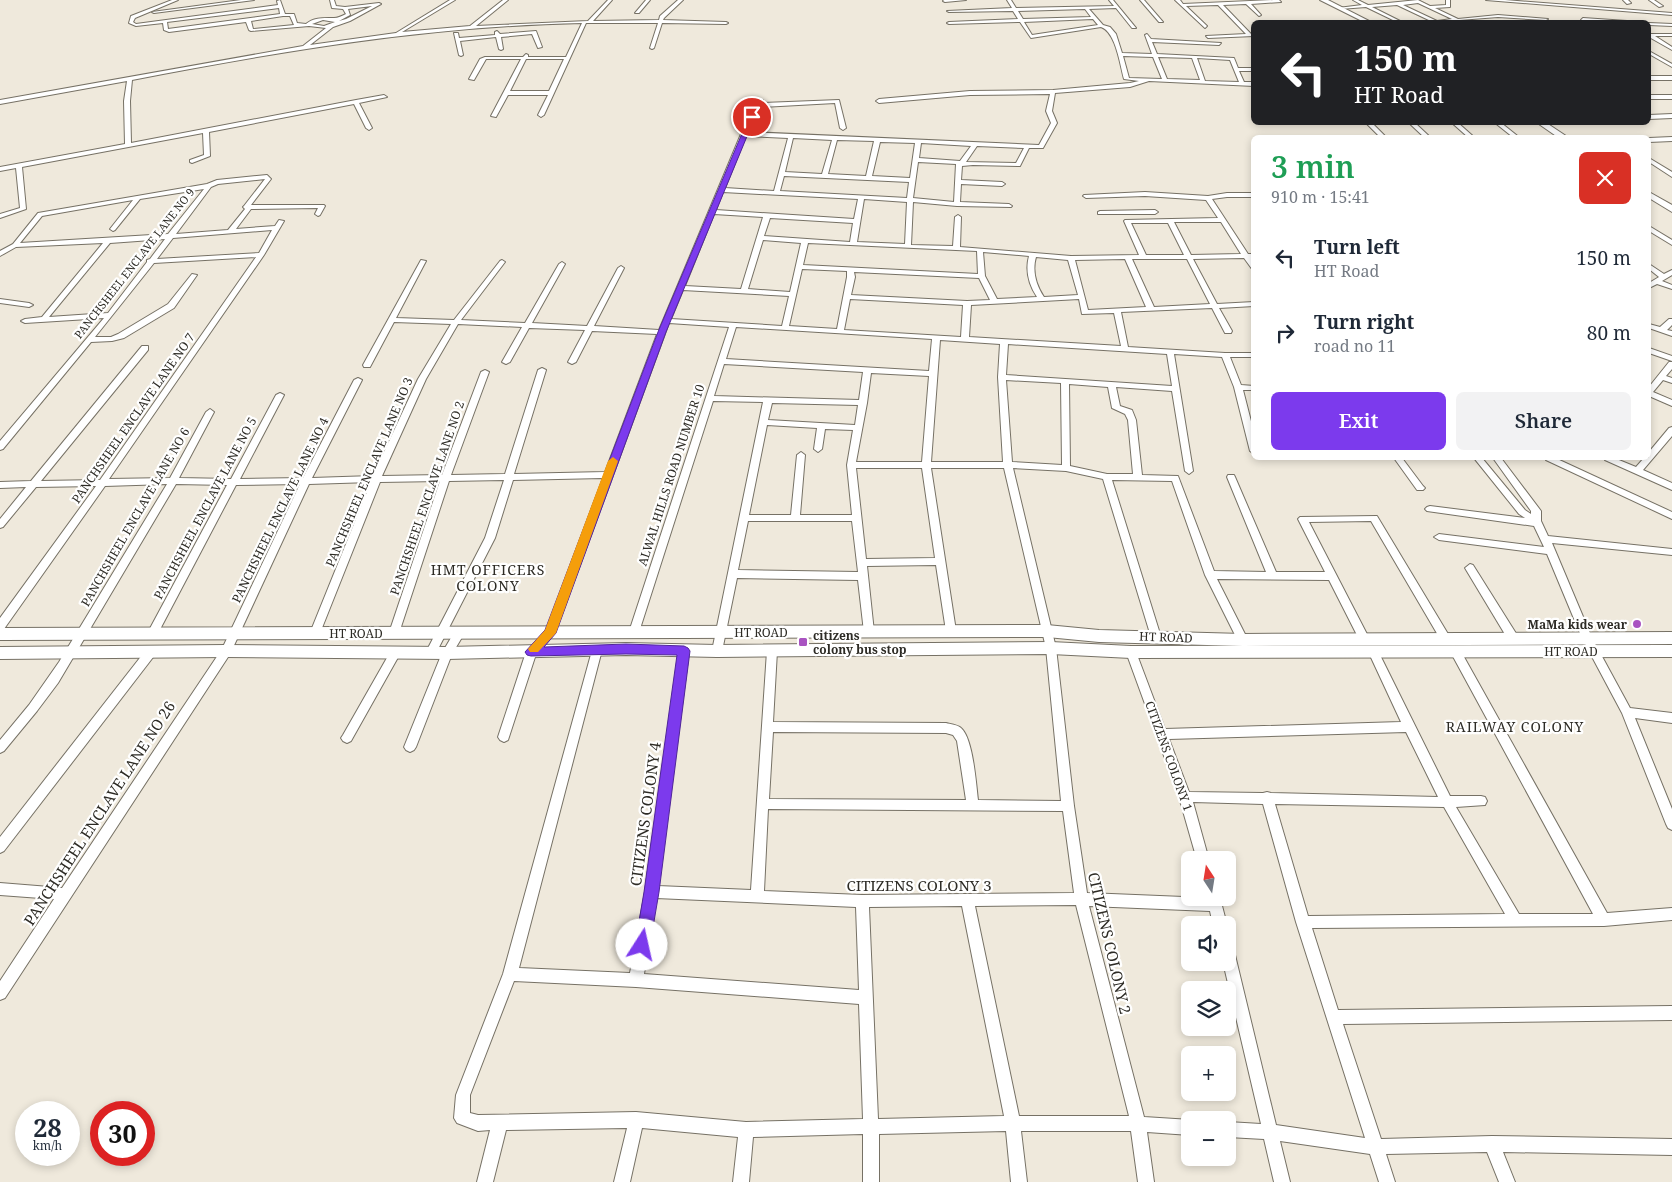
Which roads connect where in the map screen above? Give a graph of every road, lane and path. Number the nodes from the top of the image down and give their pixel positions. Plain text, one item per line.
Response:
1 (176, 0) edge
2 (252, 0) edge
3 (279, 0) edge
4 (332, 0) edge
5 (386, 0) edge
6 (453, 0) edge
7 (506, 0) edge
8 (610, 0) edge
9 (648, 0) edge
10 (681, 0) edge
11 (964, 0) edge
12 (1008, 0) edge
13 (1111, 0) edge
14 (1142, 0) edge
15 (1177, 0) edge
16 (1276, 0) edge
17 (1323, 0) edge
18 (1355, 0) edge
19 (1390, 0) edge
20 (1448, 0) edge
21 (1482, 0) edge
22 (1530, 0) edge
23 (1568, 0) edge
24 (1603, 0) edge
25 (1651, 0) edge
26 (945, 1) edge
27 (1417, 1) edge
28 (1512, 2) junction
29 (1247, 3) junction
30 (1488, 3) edge
31 (379, 4) junction
32 (1219, 4) junction
33 (1398, 4) junction
34 (1536, 4) junction
35 (1182, 5) junction
36 (280, 6) junction
37 (1367, 6) junction
38 (1661, 6) dead end
39 (1116, 7) junction
40 (1429, 7) junction
41 (190, 8) junction
42 (345, 8) junction
43 (1086, 8) junction
44 (1340, 8) junction
45 (1576, 8) junction
46 (1015, 10) junction
47 (1493, 10) dead end
48 (948, 11) dead end
49 (1612, 11) junction
50 (637, 12) dead end
51 (140, 14) junction
52 (1664, 14) junction
53 (1672, 14) edge
54 (1259, 15) dead end
55 (283, 16) junction
56 (1498, 16) junction
57 (1523, 17) junction
58 (192, 18) junction
59 (1095, 18) junction
60 (248, 20) junction
61 (1364, 20) edge
62 (1396, 20) edge
63 (1432, 20) edge
64 (1457, 20) joint
65 (1542, 20) edge
66 (1547, 20) edge
67 (1584, 20) edge
68 (165, 21) junction
69 (1021, 21) junction
70 (1161, 21) dead end
71 (660, 22) junction
72 (334, 23) junction
73 (586, 23) junction
74 (726, 23) dead end
75 (950, 23) dead end
76 (1651, 24) edge
77 (1672, 24) edge
78 (310, 25) junction
79 (503, 26) junction
80 (1101, 26) junction
81 (493, 27) junction
82 (1134, 27) dead end
83 (1205, 27) dead end
84 (470, 28) junction
85 (456, 33) dead end
86 (398, 34) junction
87 (498, 34) junction
88 (1146, 34) dead end
89 (1251, 34) edge
90 (1251, 35) edge
91 (1651, 35) edge
92 (1672, 35) edge
93 (1208, 36) dead end
94 (1651, 36) edge
95 (316, 37) junction
96 (457, 40) junction
97 (1149, 40) junction
98 (1219, 44) dead end
99 (304, 47) junction
100 (540, 47) dead end
101 (652, 48) dead end
102 (1660, 48) dead end
103 (1670, 48) edge
104 (501, 49) dead end
105 (1651, 50) edge
106 (526, 51) dead end
107 (461, 54) dead end
108 (1121, 54) junction
109 (1156, 55) junction
110 (1194, 56) junction
111 (525, 58) junction
112 (568, 58) junction
113 (1672, 66) edge
114 (1236, 69) junction
115 (1251, 70) edge
116 (1651, 78) edge
117 (1672, 78) edge
118 (130, 79) junction
119 (472, 79) dead end
120 (1148, 80) junction
121 (1165, 80) junction
122 (1203, 82) junction
123 (1242, 83) junction
124 (1251, 84) edge
125 (1053, 92) junction
126 (507, 93) junction
127 (552, 93) junction
128 (384, 96) dead end
129 (1651, 97) edge
130 (1669, 97) edge
131 (879, 101) dead end
132 (0, 102) edge
133 (356, 102) junction
134 (1672, 105) edge
135 (542, 115) dead end
136 (494, 116) dead end
137 (1672, 116) edge
138 (1651, 117) edge
139 (1370, 125) edge
140 (1414, 125) edge
141 (1456, 125) edge
142 (1500, 125) edge
143 (1544, 125) edge
144 (369, 128) dead end
145 (843, 128) dead end
146 (206, 130) junction
147 (744, 134) junction
148 (1382, 135) edge
149 (1425, 135) edge
150 (1469, 135) edge
151 (1514, 135) edge
152 (1560, 135) edge
153 (791, 136) junction
154 (835, 138) junction
155 (1672, 139) edge
156 (877, 140) junction
157 (1651, 140) edge
158 (918, 142) junction
159 (128, 144) junction
160 (976, 144) junction
161 (1027, 147) junction
162 (206, 158) junction
163 (213, 159) dead end
164 (192, 160) dead end
165 (915, 160) junction
166 (1651, 161) edge
167 (962, 163) junction
168 (1672, 166) edge
169 (19, 167) junction
170 (1659, 167) junction
171 (1651, 168) edge
172 (0, 171) edge
173 (781, 174) junction
174 (1672, 175) edge
175 (825, 176) junction
176 (869, 178) junction
177 (911, 180) junction
178 (958, 182) junction
179 (1002, 184) dead end
180 (209, 186) junction
181 (721, 190) junction
182 (776, 194) junction
183 (1251, 195) edge
184 (1651, 195) edge
185 (1086, 196) dead end
186 (138, 197) junction
187 (861, 198) junction
188 (1208, 198) junction
189 (910, 200) junction
190 (957, 204) junction
191 (1009, 206) dead end
192 (248, 208) junction
193 (1672, 209) edge
194 (712, 212) junction
195 (1155, 212) dead end
196 (1100, 213) dead end
197 (1123, 213) junction
198 (318, 214) dead end
199 (0, 216) edge
200 (767, 216) junction
201 (958, 217) dead end
202 (1127, 220) junction
203 (1222, 220) junction
204 (857, 221) junction
205 (1170, 221) junction
206 (113, 229) dead end
207 (1651, 229) edge
208 (230, 232) junction
209 (170, 236) junction
210 (1672, 237) edge
211 (760, 238) junction
212 (1663, 238) junction
213 (1651, 239) edge
214 (108, 241) junction
215 (805, 241) junction
216 (1672, 243) edge
217 (853, 244) junction
218 (15, 245) junction
219 (908, 247) junction
220 (956, 249) junction
221 (980, 251) junction
222 (0, 254) edge
223 (1033, 254) junction
224 (261, 255) junction
225 (1246, 256) junction
226 (1251, 256) edge
227 (1189, 257) junction
228 (1071, 258) junction
229 (1128, 258) junction
230 (1144, 258) junction
231 (150, 261) junction
232 (423, 261) dead end
233 (502, 262) dead end
234 (562, 264) dead end
235 (1251, 264) edge
236 (621, 268) dead end
237 (799, 268) junction
238 (1651, 268) edge
239 (850, 270) junction
240 (1672, 272) edge
241 (194, 275) dead end
242 (982, 276) junction
243 (1663, 277) junction
244 (1655, 281) junction
245 (1651, 284) edge
246 (1672, 287) edge
247 (682, 288) junction
248 (744, 292) junction
249 (793, 294) junction
250 (847, 297) junction
251 (1082, 297) junction
252 (1042, 299) junction
253 (0, 301) edge
254 (994, 301) junction
255 (967, 303) junction
256 (1251, 304) edge
257 (29, 305) dead end
258 (1215, 306) junction
259 (1151, 309) junction
260 (1117, 310) junction
261 (110, 315) junction
262 (44, 319) junction
263 (25, 320) dead end
264 (392, 320) junction
265 (456, 322) junction
266 (667, 322) junction
267 (1672, 322) edge
268 (526, 325) junction
269 (733, 325) junction
270 (1651, 327) edge
271 (785, 328) junction
272 (589, 329) junction
273 (1662, 330) junction
274 (1228, 331) dead end
275 (662, 332) junction
276 (840, 332) junction
277 (1672, 334) edge
278 (936, 338) junction
279 (965, 339) junction
280 (88, 340) junction
281 (1004, 342) junction
282 (145, 348) dead end
283 (1125, 349) junction
284 (1170, 351) junction
285 (1651, 351) edge
286 (1251, 354) edge
287 (1225, 355) junction
288 (1672, 359) edge
289 (721, 361) junction
290 (506, 362) dead end
291 (572, 362) dead end
292 (1672, 364) edge
293 (367, 365) dead end
294 (867, 369) junction
295 (542, 370) dead end
296 (485, 372) dead end
297 (933, 374) junction
298 (1002, 377) junction
299 (1662, 377) junction
300 (358, 380) dead end
301 (1065, 381) junction
302 (1672, 381) edge
303 (1111, 384) junction
304 (1238, 387) junction
305 (1251, 388) edge
306 (1176, 389) junction
307 (1651, 391) edge
308 (1651, 394) edge
309 (280, 395) dead end
310 (709, 398) junction
311 (768, 400) junction
312 (1672, 403) edge
313 (863, 404) junction
314 (210, 412) dead end
315 (763, 422) junction
316 (1251, 425) edge
317 (821, 426) junction
318 (858, 428) junction
319 (1670, 436) edge
320 (0, 447) edge
321 (818, 450) dead end
322 (1652, 451) edge
323 (801, 455) dead end
324 (1399, 460) edge
325 (1480, 460) edge
326 (1498, 460) edge
327 (1553, 460) edge
328 (1612, 460) edge
329 (1646, 460) edge
330 (851, 465) junction
331 (1008, 465) junction
332 (926, 466) junction
333 (1066, 468) junction
334 (1188, 471) dead end
335 (1638, 472) junction
336 (608, 475) junction
337 (509, 476) junction
338 (1138, 476) junction
339 (446, 477) junction
340 (1107, 477) junction
341 (1230, 477) dead end
342 (377, 478) junction
343 (306, 480) junction
344 (172, 481) junction
345 (103, 482) junction
346 (232, 482) junction
347 (0, 485) edge
348 (32, 485) junction
349 (1672, 487) edge
350 (1420, 488) dead end
351 (1430, 509) dead end
352 (1672, 516) edge
353 (744, 518) junction
354 (796, 518) junction
355 (857, 518) junction
356 (1536, 522) junction
357 (0, 525) edge
358 (1439, 537) dead end
359 (1545, 539) junction
360 (1550, 551) junction
361 (1672, 552) edge
362 (941, 561) junction
363 (862, 563) junction
364 (1470, 568) dead end
365 (732, 574) junction
366 (1210, 575) junction
367 (863, 576) junction
368 (1273, 576) junction
369 (1331, 576) junction
370 (0, 626) edge
371 (951, 631) junction
372 (634, 632) junction
373 (720, 632) junction
374 (869, 632) junction
375 (1047, 632) junction
376 (236, 633) junction
377 (315, 633) junction
378 (394, 633) junction
379 (439, 633) junction
380 (550, 633) junction
381 (0, 634) edge
382 (152, 634) junction
383 (459, 634) junction
384 (80, 635) junction
385 (1156, 637) junction
386 (1513, 638) junction
387 (1672, 638) edge
388 (1243, 640) junction
389 (1451, 645) junction
390 (1591, 645) junction
391 (1369, 646) junction
392 (1051, 648) junction
393 (597, 650) junction
394 (226, 651) junction
395 (684, 651) junction
396 (717, 651) junction
397 (772, 651) junction
398 (1672, 651) edge
399 (72, 652) junction
400 (396, 652) junction
401 (430, 652) junction
402 (531, 652) junction
403 (1131, 652) junction
404 (0, 653) edge
405 (150, 653) junction
406 (447, 653) junction
407 (1627, 712) junction
408 (1672, 718) edge
409 (766, 727) junction
410 (1408, 727) junction
411 (1162, 734) junction
412 (504, 737) dead end
413 (347, 738) dead end
414 (410, 747) dead end
415 (0, 748) edge
416 (1185, 797) junction
417 (1266, 797) junction
418 (1481, 801) dead end
419 (1447, 802) junction
420 (764, 804) junction
421 (972, 805) junction
422 (1068, 806) junction
423 (1672, 824) edge
424 (0, 847) edge
425 (1200, 851) edge
426 (0, 889) edge
427 (651, 892) junction
428 (65, 894) junction
429 (758, 897) junction
430 (1081, 899) junction
431 (1181, 901) edge
432 (862, 902) junction
433 (968, 902) junction
434 (1672, 914) edge
435 (1604, 920) junction
436 (1516, 921) junction
437 (1303, 922) junction
438 (1232, 971) edge
439 (510, 974) junction
440 (636, 980) junction
441 (0, 993) edge
442 (864, 997) junction
443 (1672, 1013) edge
444 (1335, 1017) junction
445 (636, 1120) junction
446 (500, 1122) junction
447 (1013, 1123) junction
448 (1138, 1124) junction
449 (1181, 1126) edge
450 (871, 1127) junction
451 (746, 1130) junction
452 (1236, 1130) edge
453 (1270, 1132) junction
454 (1492, 1144) junction
455 (1377, 1147) junction
456 (1672, 1147) edge
457 (485, 1182) edge
458 (622, 1182) edge
459 (740, 1182) edge
460 (871, 1182) edge
461 (1019, 1182) edge
462 (1146, 1182) edge
463 (1282, 1182) edge
464 (1387, 1182) edge
465 (1507, 1182) edge

1 - 51 street
2 - 41 street
3 - 36 street
4 - 42 street
5 - 31 street
6 - 86 street
7 - 84 street
8 - 73 street
9 - 50 street
10 - 71 street
11 - 26 street
12 - 46 street
13 - 39 street
14 - 70 street
15 - 35 street
16 - 29 street
17 - 44 street
18 - 37 street
19 - 33 street
20 - 40 street
21 - 30 street
22 - 34 street
23 - 45 street
24 - 49 street
25 - 38 street
27 - 33 street
27 - 40 street
28 - 30 street
28 - 34 street
28 - 57 street
29 - 32 street
29 - 54 street
31 - 42 street
31 - 72 street
32 - 35 street
32 - 89 street
33 - 37 street
33 - 63 street
34 - 45 street
34 - 66 street
35 - 83 street
36 - 55 street
36 - 58 street
37 - 44 street
37 - 62 street
39 - 43 street
39 - 82 street
40 - 64 street
41 - 51 street
41 - 58 street
42 - 72 street
43 - 46 street
43 - 59 street
44 - 61 street
45 - 49 street
45 - 67 street
46 - 48 street
46 - 69 street
47 - 56 street
49 - 52 street
51 - 68 street
52 - 53 street
52 - 77 street
55 - 60 street
55 - 78 street
56 - 57 street
56 - 64 street
57 - 65 street
58 - 68 street
59 - 69 street
59 - 80 street
60 - 68 street
60 - 78 street
69 - 75 street
69 - 80 street
71 - 73 street
71 - 74 street
71 - 101 street
72 - 78 street
72 - 78 street
72 - 95 street
73 - 79 street
73 - 112 street
76 - 77 street
78 - 95 street
79 - 81 street
79 - 87 street
80 - 108 street
81 - 84 street
81 - 87 street
84 - 86 street
85 - 96 street
86 - 99 street
87 - 96 street
87 - 100 street
87 - 104 street
88 - 97 street
90 - 93 street
91 - 92 street
94 - 103 street
95 - 99 street
96 - 107 street
97 - 98 street
97 - 109 street
99 - 118 street
102 - 103 street
105 - 113 street
106 - 111 street
108 - 109 street
108 - 120 street
109 - 110 street
109 - 121 street
110 - 114 street
110 - 122 street
111 - 112 street
111 - 119 street
111 - 126 street
112 - 127 street
114 - 115 street
114 - 123 street
116 - 117 street
118 - 132 street
118 - 159 street
120 - 121 street
120 - 125 street
121 - 122 street
122 - 123 street
123 - 124 street
125 - 131 street
125 - 161 street
126 - 127 street
126 - 136 street
127 - 135 street
128 - 133 street
129 - 130 street
130 - 134 street
133 - 144 street
133 - 146 street
137 - 138 street
139 - 148 street
140 - 149 street
141 - 150 street
142 - 151 street
143 - 152 street
145 - 147 street
146 - 159 street
146 - 162 street
147 - 153 street
147 - 181 street
153 - 154 street
153 - 173 street
154 - 156 street
154 - 175 street
155 - 157 street
156 - 158 street
156 - 176 street
158 - 160 street
158 - 165 street
159 - 169 street
160 - 161 street
160 - 167 street
161 - 167 street
162 - 163 street
162 - 164 street
165 - 167 street
165 - 177 street
166 - 170 street
167 - 178 street
168 - 170 street
169 - 172 street
169 - 199 street
170 - 171 street
170 - 174 street
173 - 175 street
173 - 182 street
175 - 176 street
176 - 177 street
177 - 189 street
178 - 179 street
178 - 190 street
180 - 186 street
180 - 192 street, PANCHSHEEL ENCLAVE LANE NO 9
180 - 209 street, PANCHSHEEL ENCLAVE LANE NO 9
181 - 182 street
181 - 194 street
182 - 187 street
183 - 188 street
184 - 193 street
185 - 188 street
186 - 206 street
186 - 218 street
187 - 189 street
187 - 204 street
188 - 203 street
189 - 190 street
189 - 219 street
190 - 191 street
192 - 198 street
192 - 208 street
194 - 200 street
194 - 247 street
195 - 197 street
196 - 197 street
197 - 202 street
200 - 204 street
200 - 211 street
201 - 220 street
202 - 205 street
202 - 230 street
203 - 205 street
203 - 225 street
204 - 217 street
205 - 227 street
207 - 212 street
208 - 209 street
208 - 224 street, PANCHSHEEL ENCLAVE LANE NO 7
209 - 214 street
209 - 231 street, PANCHSHEEL ENCLAVE LANE NO 9
210 - 212 street
211 - 215 street
211 - 248 street
212 - 213 street
212 - 216 street
214 - 218 street
214 - 262 street
215 - 217 street
215 - 237 street
217 - 219 street
218 - 222 street
219 - 220 street
220 - 221 street
221 - 223 street
221 - 242 street
223 - 228 street
223 - 252 street
224 - 231 street
224 - 345 street, PANCHSHEEL ENCLAVE LANE NO 7
225 - 226 street
225 - 227 street
225 - 235 street
227 - 230 street
227 - 258 street
228 - 229 street
228 - 251 street
229 - 230 street
229 - 259 street
231 - 261 street, PANCHSHEEL ENCLAVE LANE NO 9
232 - 264 street
233 - 265 street, PANCHSHEEL ENCLAVE LANE NO 3
234 - 268 street
236 - 272 street
237 - 239 street
237 - 249 street
238 - 243 street
239 - 242 street
239 - 250 street
240 - 243 street
241 - 280 street
242 - 254 street
243 - 244 street
244 - 245 street
244 - 246 street
247 - 248 street
247 - 266 street
248 - 249 street
249 - 271 street
250 - 255 street
250 - 276 street
251 - 252 street
251 - 260 street
252 - 254 street
253 - 257 street
254 - 255 street
255 - 279 street
256 - 258 street
258 - 259 street
258 - 274 street
259 - 260 street
260 - 283 street
261 - 262 street
261 - 280 street, PANCHSHEEL ENCLAVE LANE NO 9
262 - 263 street
264 - 265 street
264 - 293 street
265 - 268 street
265 - 342 street, PANCHSHEEL ENCLAVE LANE NO 3
266 - 269 street
266 - 275 street
267 - 273 street
268 - 272 street
268 - 290 street
269 - 271 street
269 - 289 street, ALWAL HILLS ROAD NUMBER 10
270 - 273 street
271 - 276 street
272 - 275 street
272 - 291 street
273 - 277 street
275 - 336 street
276 - 278 street
278 - 279 street
278 - 297 street
279 - 281 street
280 - 320 street, PANCHSHEEL ENCLAVE LANE NO 9
281 - 283 street
281 - 298 street, CITIZENS COLONY 2
282 - 348 street
283 - 284 street
284 - 287 street
284 - 306 street
285 - 288 street
286 - 287 street
287 - 304 street
289 - 294 street
289 - 310 street, ALWAL HILLS ROAD NUMBER 10
292 - 299 street
294 - 297 street
294 - 313 street
295 - 337 street
296 - 339 street, PANCHSHEEL ENCLAVE LANE NO 2
297 - 332 street
298 - 301 street
298 - 331 street, CITIZENS COLONY 2
299 - 302 street
299 - 307 street
300 - 343 street, PANCHSHEEL ENCLAVE LANE NO 4
301 - 303 street
301 - 333 street
303 - 306 street
303 - 338 street
304 - 305 street
304 - 316 street
306 - 334 street
308 - 312 street
309 - 346 street, PANCHSHEEL ENCLAVE LANE NO 5
310 - 311 street
310 - 372 street, ALWAL HILLS ROAD NUMBER 10
311 - 313 street
311 - 315 street
313 - 318 street
314 - 344 street, PANCHSHEEL ENCLAVE LANE NO 6
315 - 317 street
315 - 353 street
317 - 318 street
317 - 321 street
318 - 330 street
319 - 322 street
323 - 354 street
324 - 350 street
325 - 356 street
326 - 356 street
327 - 352 street
328 - 335 street
329 - 335 street
330 - 332 street
330 - 355 street
331 - 332 street
331 - 333 street
331 - 375 street, CITIZENS COLONY 2
332 - 362 street
333 - 340 street
335 - 349 street
336 - 337 street
336 - 380 street
337 - 339 street
337 - 379 street
338 - 340 street
338 - 366 street
339 - 342 street
339 - 378 street, PANCHSHEEL ENCLAVE LANE NO 2
340 - 385 street
341 - 368 street
342 - 343 street
342 - 377 street, PANCHSHEEL ENCLAVE LANE NO 3
343 - 346 street
343 - 376 street, PANCHSHEEL ENCLAVE LANE NO 4
344 - 345 street
344 - 346 street
344 - 384 street, PANCHSHEEL ENCLAVE LANE NO 6
345 - 348 street
345 - 370 street, PANCHSHEEL ENCLAVE LANE NO 7
346 - 382 street, PANCHSHEEL ENCLAVE LANE NO 5
347 - 348 street
348 - 357 street
351 - 356 street
353 - 354 street
353 - 365 street
354 - 355 street
355 - 363 street
356 - 359 street
358 - 360 street
359 - 360 street
359 - 361 street
360 - 390 street
362 - 363 street
362 - 371 street
363 - 367 street
364 - 386 street
365 - 367 street
365 - 373 street
366 - 368 street
366 - 388 street
367 - 374 street
368 - 369 street
369 - 389 street
369 - 391 street
371 - 374 street, HT ROAD
371 - 375 street, HT ROAD
372 - 373 street, HT ROAD
372 - 380 street, HT ROAD
373 - 374 street, HT ROAD
373 - 396 street
375 - 385 street, HT ROAD
375 - 392 street, CITIZENS COLONY 2
376 - 377 street, HT ROAD
376 - 382 street, HT ROAD
376 - 394 street, PANCHSHEEL ENCLAVE LANE NO 4
377 - 378 street, HT ROAD
378 - 379 street, HT ROAD
379 - 383 street, HT ROAD
379 - 401 street
380 - 383 street, HT ROAD
380 - 402 street
381 - 384 street, HT ROAD
382 - 384 street, HT ROAD
383 - 406 street
384 - 399 street, PANCHSHEEL ENCLAVE LANE NO 6
385 - 388 street, HT ROAD
386 - 389 street, HT ROAD
386 - 390 street, HT ROAD
387 - 390 street, HT ROAD
388 - 391 street, HT ROAD
389 - 390 street, HT ROAD
389 - 391 street, HT ROAD
389 - 435 street
390 - 398 street, HT ROAD
390 - 407 street
391 - 403 street, HT ROAD
391 - 410 street
392 - 397 street, HT ROAD
392 - 403 street, HT ROAD
392 - 422 street, CITIZENS COLONY 2
393 - 395 street, HT ROAD
393 - 402 street, HT ROAD
393 - 439 street
394 - 400 street, HT ROAD
394 - 405 street, HT ROAD
394 - 428 street, PANCHSHEEL ENCLAVE LANE NO 26
395 - 396 street, HT ROAD
395 - 427 street, CITIZENS COLONY 4
396 - 397 street, HT ROAD
397 - 409 street
399 - 404 street, HT ROAD
399 - 405 street, HT ROAD
399 - 415 street, PANCHSHEEL ENCLAVE LANE NO 6
400 - 401 street, HT ROAD
400 - 413 street
401 - 406 street, HT ROAD
402 - 406 street, HT ROAD
402 - 412 street
403 - 411 street, CITIZENS COLONY 1
405 - 424 street
406 - 414 street
407 - 408 street
407 - 423 street
409 - 420 street
409 - 421 street
410 - 411 street
410 - 419 street
411 - 416 street, CITIZENS COLONY 1
416 - 417 street
416 - 425 street, CITIZENS COLONY 1
417 - 419 street
417 - 437 street
418 - 419 street
419 - 436 street
420 - 421 street
420 - 429 street
421 - 422 street
422 - 430 street, CITIZENS COLONY 2
426 - 428 street
427 - 429 street, CITIZENS COLONY 3
427 - 440 street, CITIZENS COLONY 4
428 - 441 street, PANCHSHEEL ENCLAVE LANE NO 26
429 - 432 street, CITIZENS COLONY 3
430 - 431 street, CITIZENS COLONY 3
430 - 433 street, CITIZENS COLONY 3
430 - 448 street, CITIZENS COLONY 2
432 - 433 street, CITIZENS COLONY 3
432 - 442 street
433 - 447 street
434 - 435 street
435 - 436 street
436 - 437 street
437 - 444 street
438 - 453 street
439 - 440 street
439 - 446 street
440 - 442 street
442 - 450 street
443 - 444 street
444 - 455 street
445 - 446 street
445 - 451 street
445 - 458 street
446 - 457 street
447 - 448 street
447 - 450 street
447 - 461 street
448 - 449 street
448 - 462 street, CITIZENS COLONY 2
450 - 451 street
450 - 460 street
451 - 459 street
452 - 453 street
453 - 455 street
453 - 463 street
454 - 455 street
454 - 456 street
454 - 465 street
455 - 464 street

